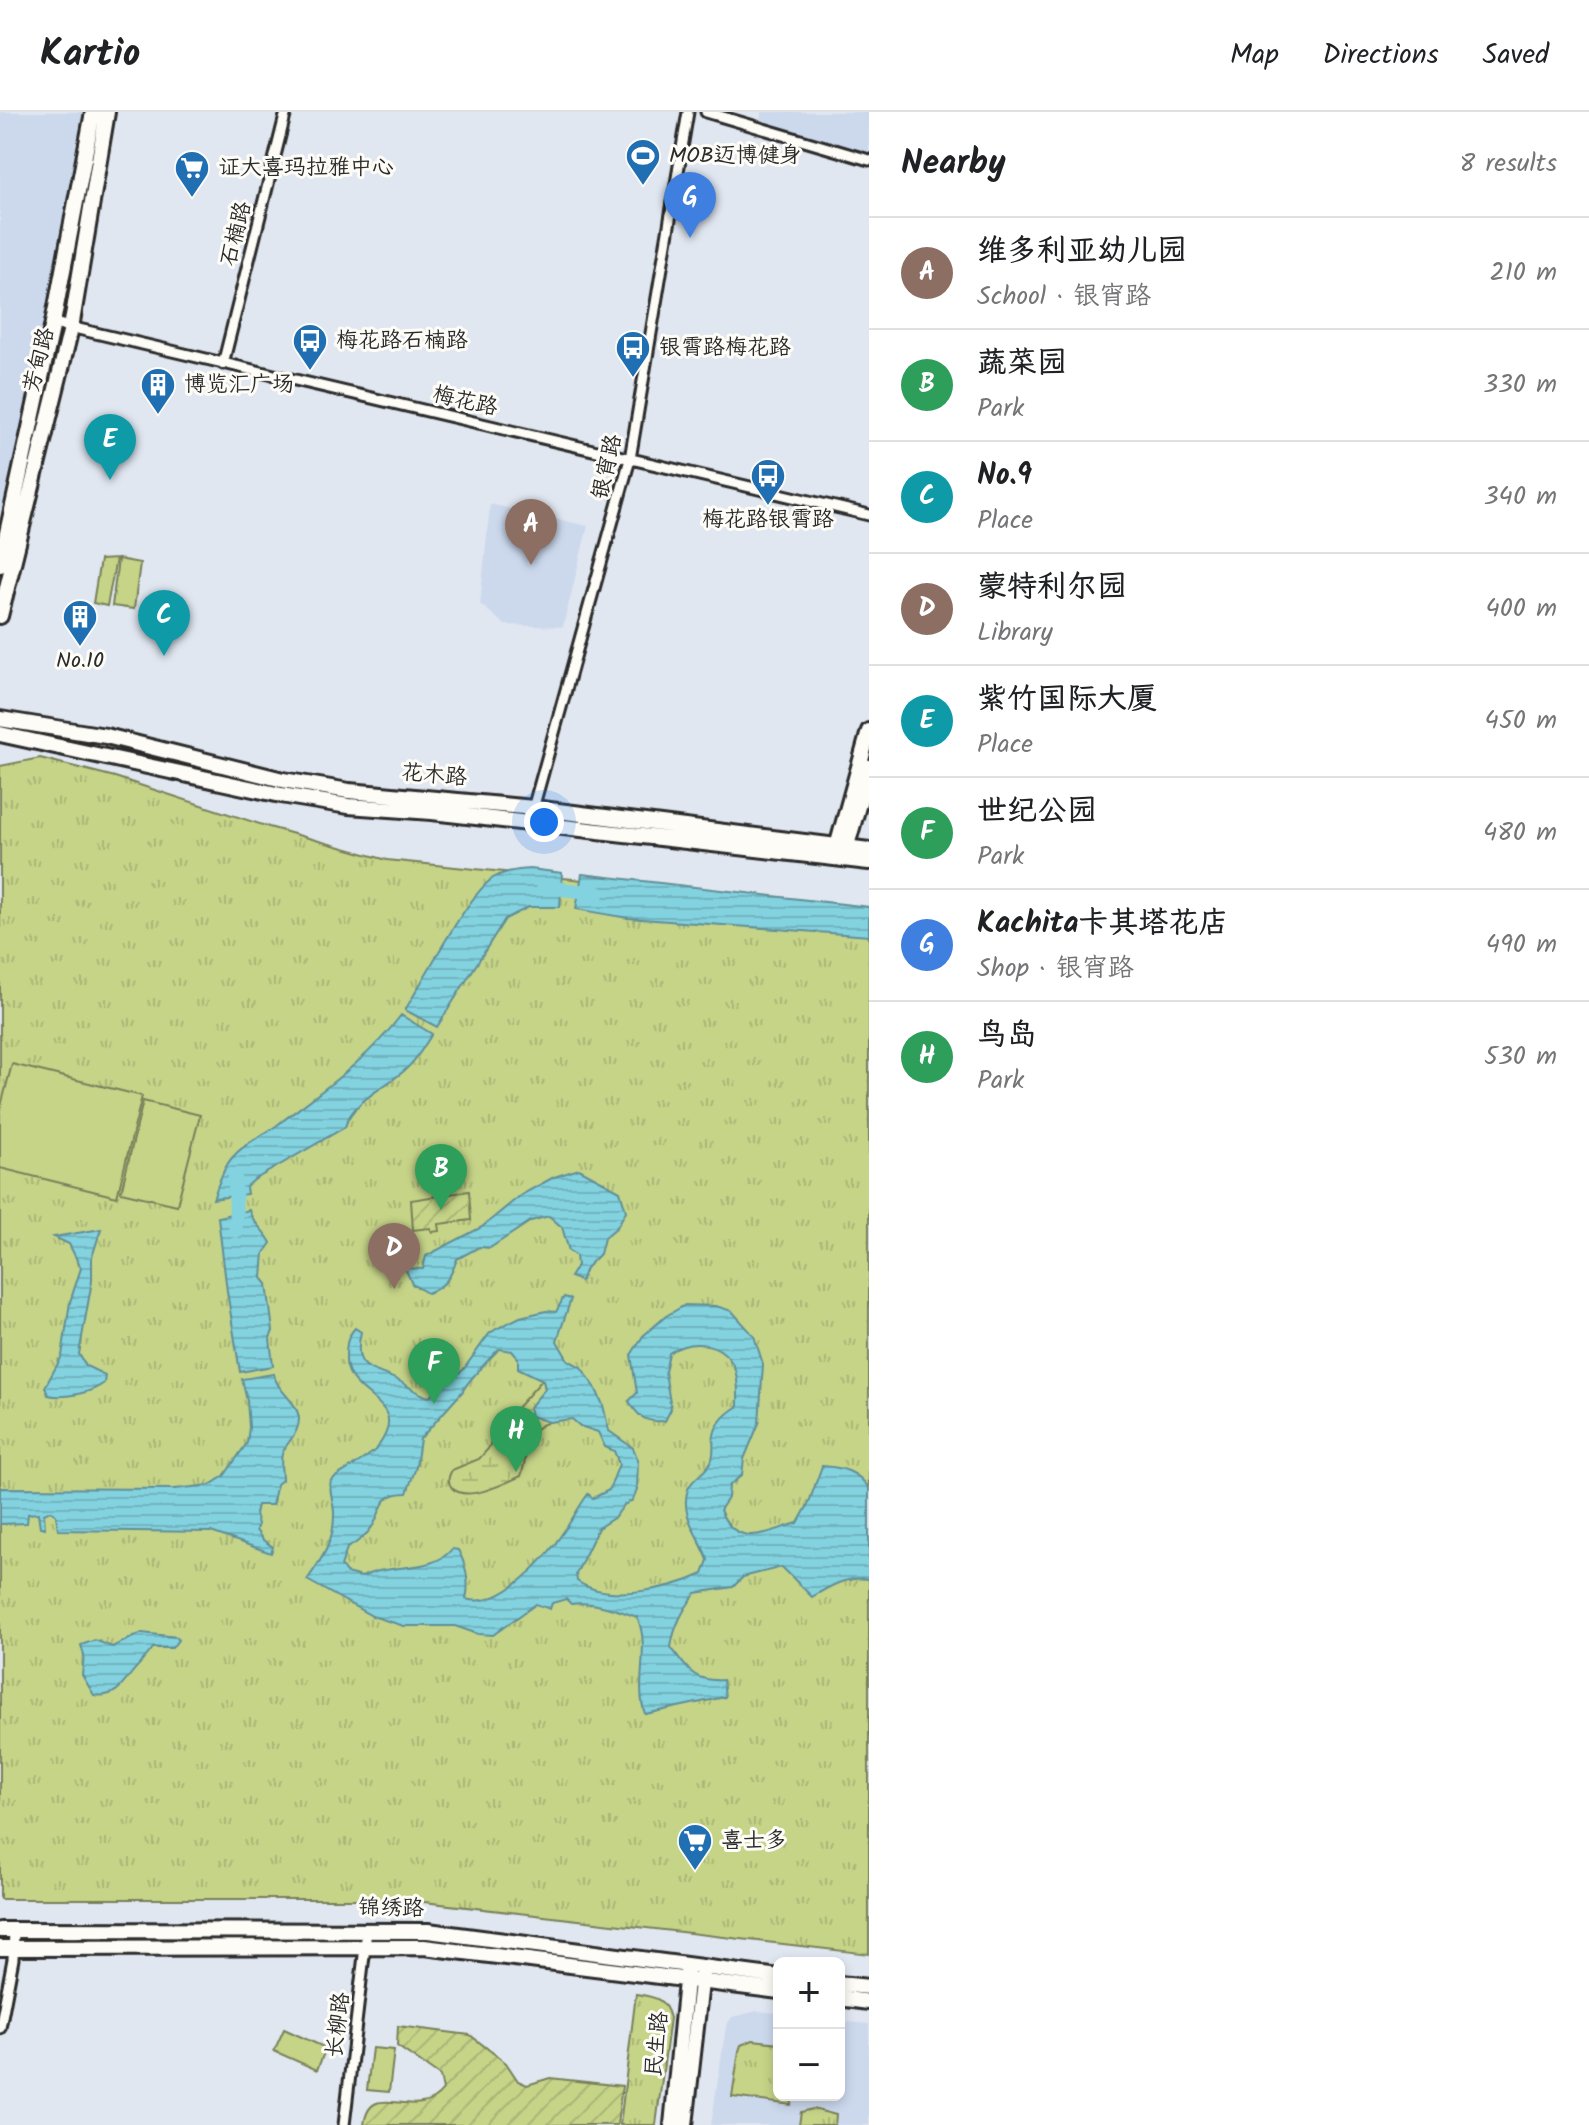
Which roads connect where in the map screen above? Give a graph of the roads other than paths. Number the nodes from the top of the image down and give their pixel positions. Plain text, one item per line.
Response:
1 (93, 112) edge
2 (107, 112) edge
3 (286, 112) edge
4 (688, 112) edge
5 (706, 112) edge
6 (869, 160) edge
7 (53, 323) junction
8 (71, 328) junction
9 (223, 364) junction
10 (630, 459) junction
11 (869, 515) edge
12 (0, 565) edge
13 (0, 616) edge
14 (0, 719) edge
15 (869, 731) edge
16 (0, 734) edge
17 (869, 767) edge
18 (534, 808) junction
19 (529, 823) junction
20 (869, 850) edge
21 (840, 853) junction
22 (869, 862) edge
23 (7, 1930) edge
24 (367, 1930) junction
25 (367, 1947) junction
26 (7, 1948) edge
27 (694, 1974) junction
28 (773, 1977) edge
29 (845, 1985) edge
30 (869, 1987) edge
31 (773, 1990) edge
32 (845, 1999) edge
33 (869, 2002) edge
34 (0, 2028) edge
35 (344, 2125) edge
36 (672, 2125) edge
37 (685, 2125) edge

1 - 7 main road, 芳甸路
2 - 8 main road, 芳甸路
3 - 9 street, 石楠路
4 - 10 street, 银宵路
5 - 6 street
7 - 8 street, 梅花路
7 - 12 main road, 芳甸路
8 - 9 street, 梅花路
8 - 13 main road, 芳甸路
9 - 10 street, 梅花路
10 - 11 street, 梅花路
10 - 18 street, 银宵路
14 - 18 main road, 花木路
15 - 21 main road
16 - 19 main road, 花木路
17 - 21 main road
18 - 19 street, 银宵路
18 - 21 main road, 花木路
19 - 21 main road, 花木路
20 - 21 main road, 花木路
21 - 22 main road, 花木路
23 - 24 main road, 锦绣路
23 - 26 street
24 - 25 street, 长柳路
24 - 27 main road, 锦绣路
25 - 26 main road, 锦绣路
25 - 27 main road, 锦绣路
25 - 35 street, 长柳路
26 - 34 street
27 - 28 main road, 锦绣路
27 - 31 main road, 锦绣路
27 - 36 main road, 民生路
27 - 37 main road, 民生路
29 - 30 main road
32 - 33 main road

